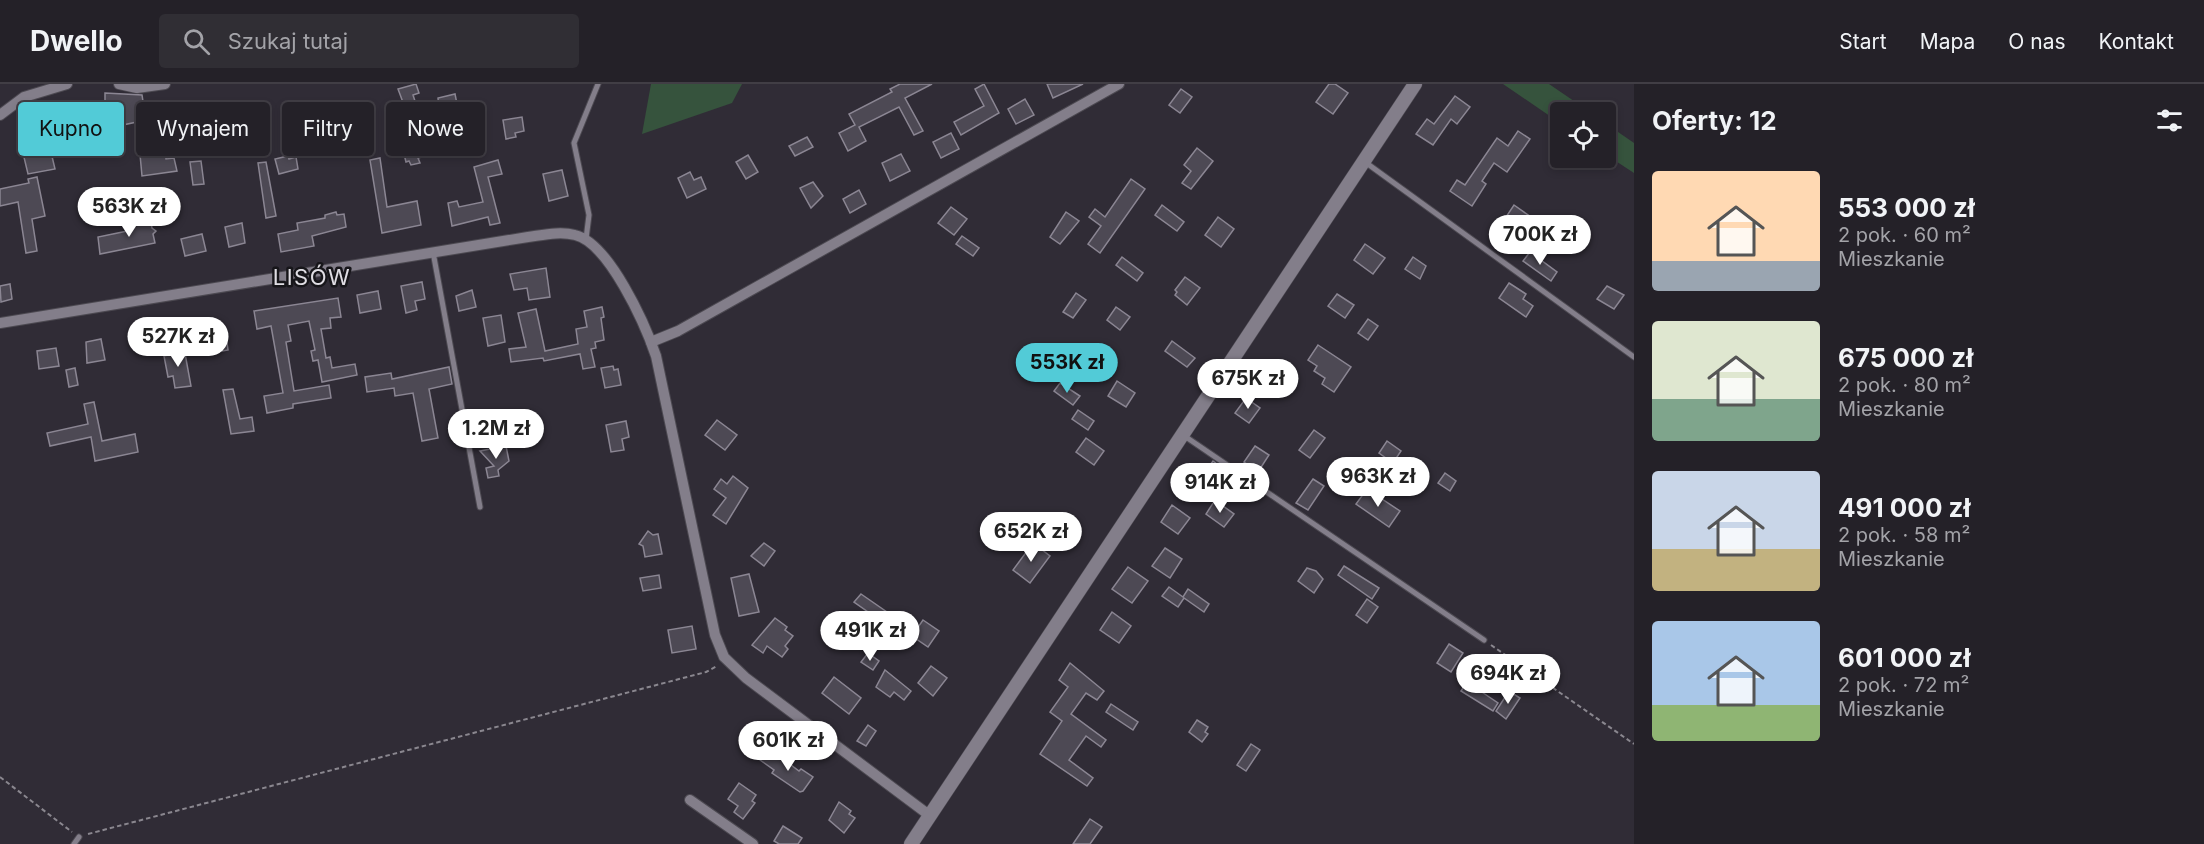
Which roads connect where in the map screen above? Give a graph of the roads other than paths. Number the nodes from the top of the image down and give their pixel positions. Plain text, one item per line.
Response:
1 (67, 84) edge
2 (119, 84) edge
3 (165, 84) edge
4 (598, 84) edge
5 (1119, 84) edge
6 (1415, 84) edge
7 (0, 115) edge
8 (1364, 161) junction
9 (586, 239) junction
10 (433, 252) junction
11 (0, 323) edge
12 (651, 342) junction
13 (1634, 357) edge
14 (1182, 434) junction
15 (480, 507) dead end
16 (1484, 640) road end
17 (690, 800) dead end
18 (930, 815) junction
19 (79, 837) road end
20 (74, 844) edge
21 (753, 844) edge
22 (911, 844) edge

1 - 7 street
2 - 3 street
4 - 9 lane
5 - 12 street
6 - 8 street
8 - 13 lane
8 - 14 street
9 - 10 street
9 - 12 street
10 - 11 street
10 - 15 lane
12 - 18 street
14 - 16 lane
14 - 18 street
17 - 21 street
18 - 22 street
19 - 20 lane

